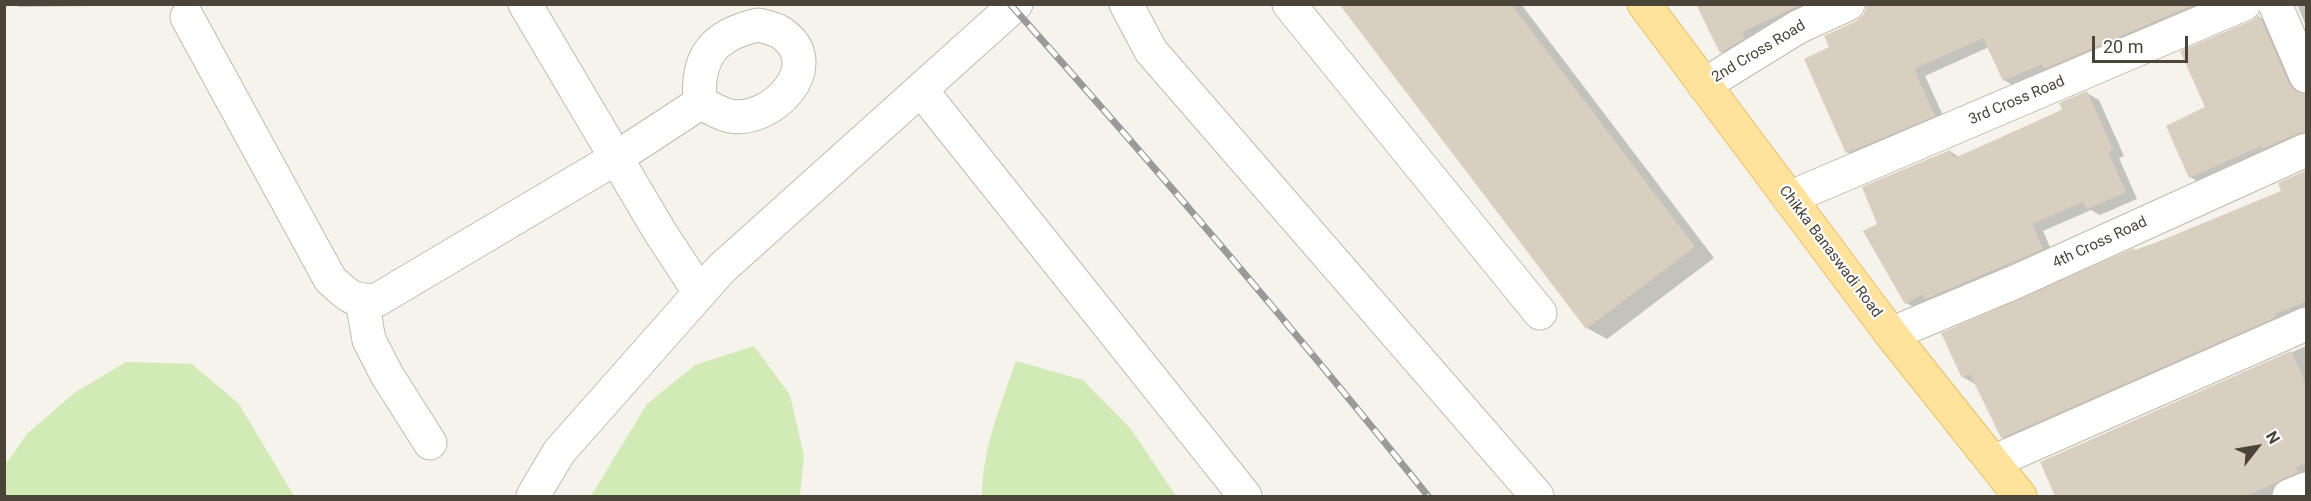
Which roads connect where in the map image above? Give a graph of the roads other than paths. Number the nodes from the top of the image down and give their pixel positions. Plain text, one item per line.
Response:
1 (525, 4) edge
2 (1016, 4) edge
3 (1126, 4) edge
4 (1289, 4) edge
5 (1644, 4) edge
6 (1848, 4) edge
7 (2244, 4) edge
8 (2275, 4) edge
9 (187, 17) dead end
10 (2307, 76) edge
11 (1704, 85) junction
12 (921, 90) junction
13 (700, 103) dead end
14 (2307, 150) edge
15 (616, 158) junction
16 (1789, 198) junction
17 (700, 293) junction
18 (362, 301) junction
19 (1540, 313) dead end
20 (2307, 324) edge
21 (1891, 334) junction
22 (430, 443) dead end
23 (1993, 462) junction
24 (2307, 489) edge
25 (532, 496) edge
26 (1245, 496) edge
27 (1537, 496) edge
28 (2020, 496) edge
29 (2289, 496) edge

1 - 15 street
2 - 12 street
3 - 27 street
4 - 19 street
5 - 11 main road, Chikka Banaswadi Road
6 - 11 street, 2nd Cross Road
7 - 16 street, 3rd Cross Road
8 - 10 street
9 - 18 street
11 - 16 main road, Chikka Banaswadi Road
12 - 17 street
12 - 26 street
13 - 15 street
14 - 21 street, 4th Cross Road
15 - 17 street
15 - 18 street
16 - 21 main road, Chikka Banaswadi Road
17 - 25 street
18 - 22 street
20 - 23 street
21 - 23 main road, Chikka Banaswadi Road
23 - 28 main road, Chikka Banaswadi Road
24 - 29 street

